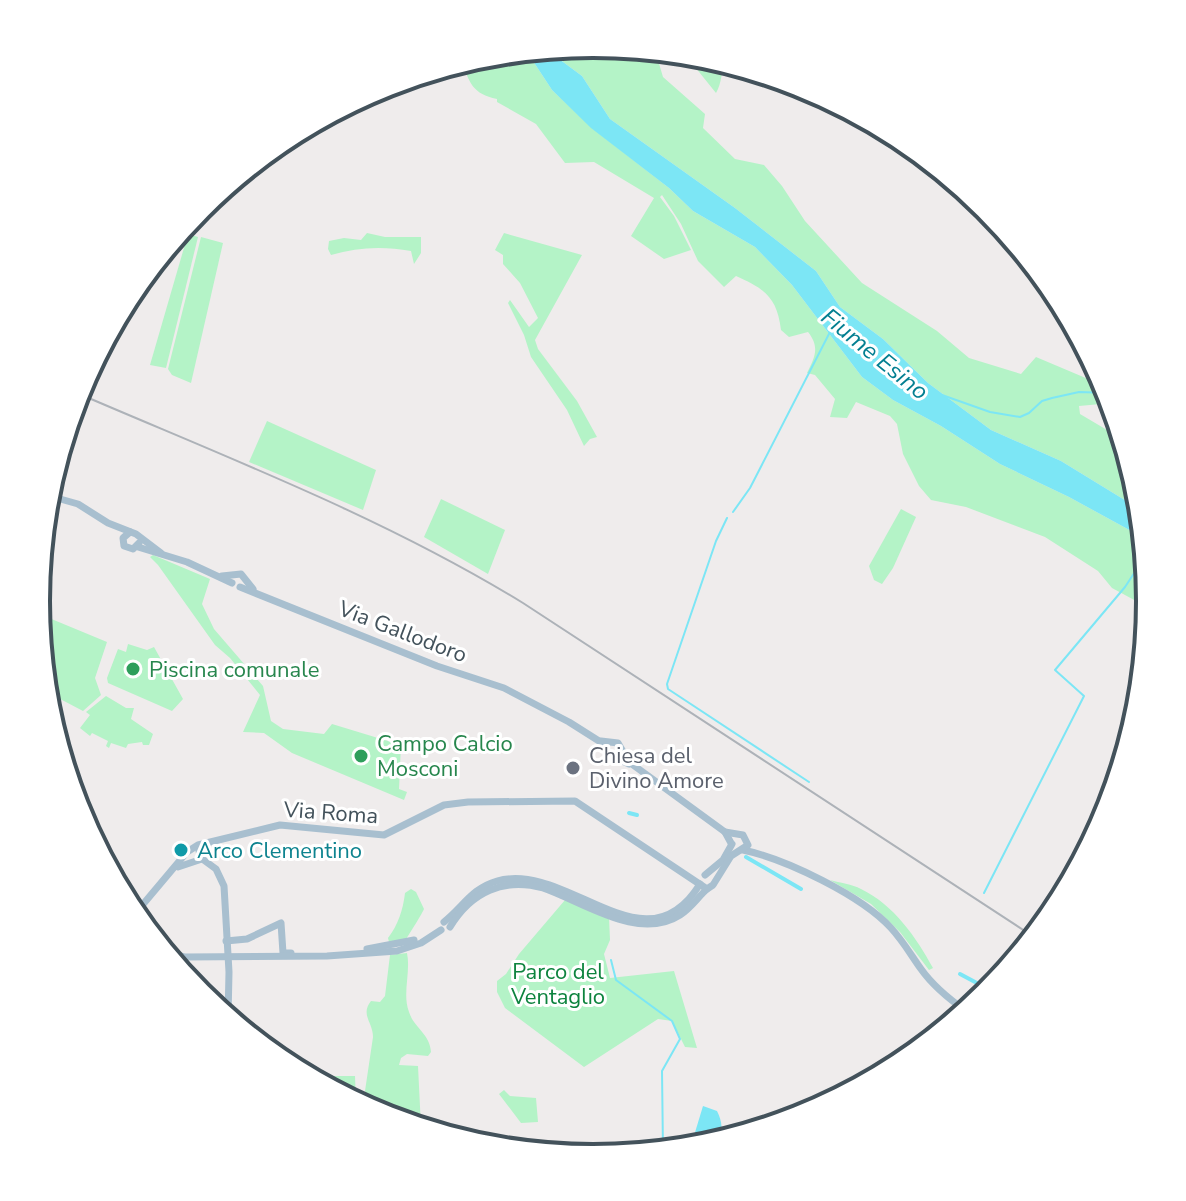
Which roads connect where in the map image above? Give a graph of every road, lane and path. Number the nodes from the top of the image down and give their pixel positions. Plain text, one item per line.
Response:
1 (59, 499) edge
2 (108, 523) junction
3 (130, 532) junction
4 (123, 538) junction
5 (138, 542) junction
6 (608, 746) junction
7 (618, 754) junction
8 (725, 832) junction
9 (736, 835) junction
10 (748, 842) junction
11 (732, 844) junction
12 (203, 845) junction
13 (741, 850) junction
14 (759, 855) junction
15 (771, 858) junction
16 (202, 859) junction
17 (727, 861) junction
18 (175, 869) junction
19 (703, 881) junction
20 (144, 904) edge
21 (227, 942) junction
22 (362, 951) junction
23 (183, 956) edge
24 (222, 957) junction
25 (227, 1002) edge
26 (957, 1003) edge

1 - 2 main road
2 - 3 main road, Via Gallodoro
2 - 4 main road
3 - 4 main road
3 - 5 main road, Via Gallodoro
4 - 5 main road, Via Gallodoro
5 - 6 main road, Via Gallodoro
6 - 7 main road
6 - 7 main road
7 - 8 main road
8 - 9 main road
8 - 11 main road
9 - 10 main road
9 - 11 main road
10 - 13 main road
10 - 15 main road
11 - 13 main road
11 - 19 main road
12 - 16 main road
12 - 18 main road, Via Roma
12 - 19 main road, Via Roma
13 - 14 main road
13 - 17 main road
14 - 15 main road
14 - 17 main road
15 - 26 main road
16 - 18 main road
16 - 21 main road
17 - 19 main road
18 - 20 main road
19 - 22 main road
21 - 22 main road
21 - 24 main road
22 - 24 main road
23 - 24 main road
24 - 25 main road

